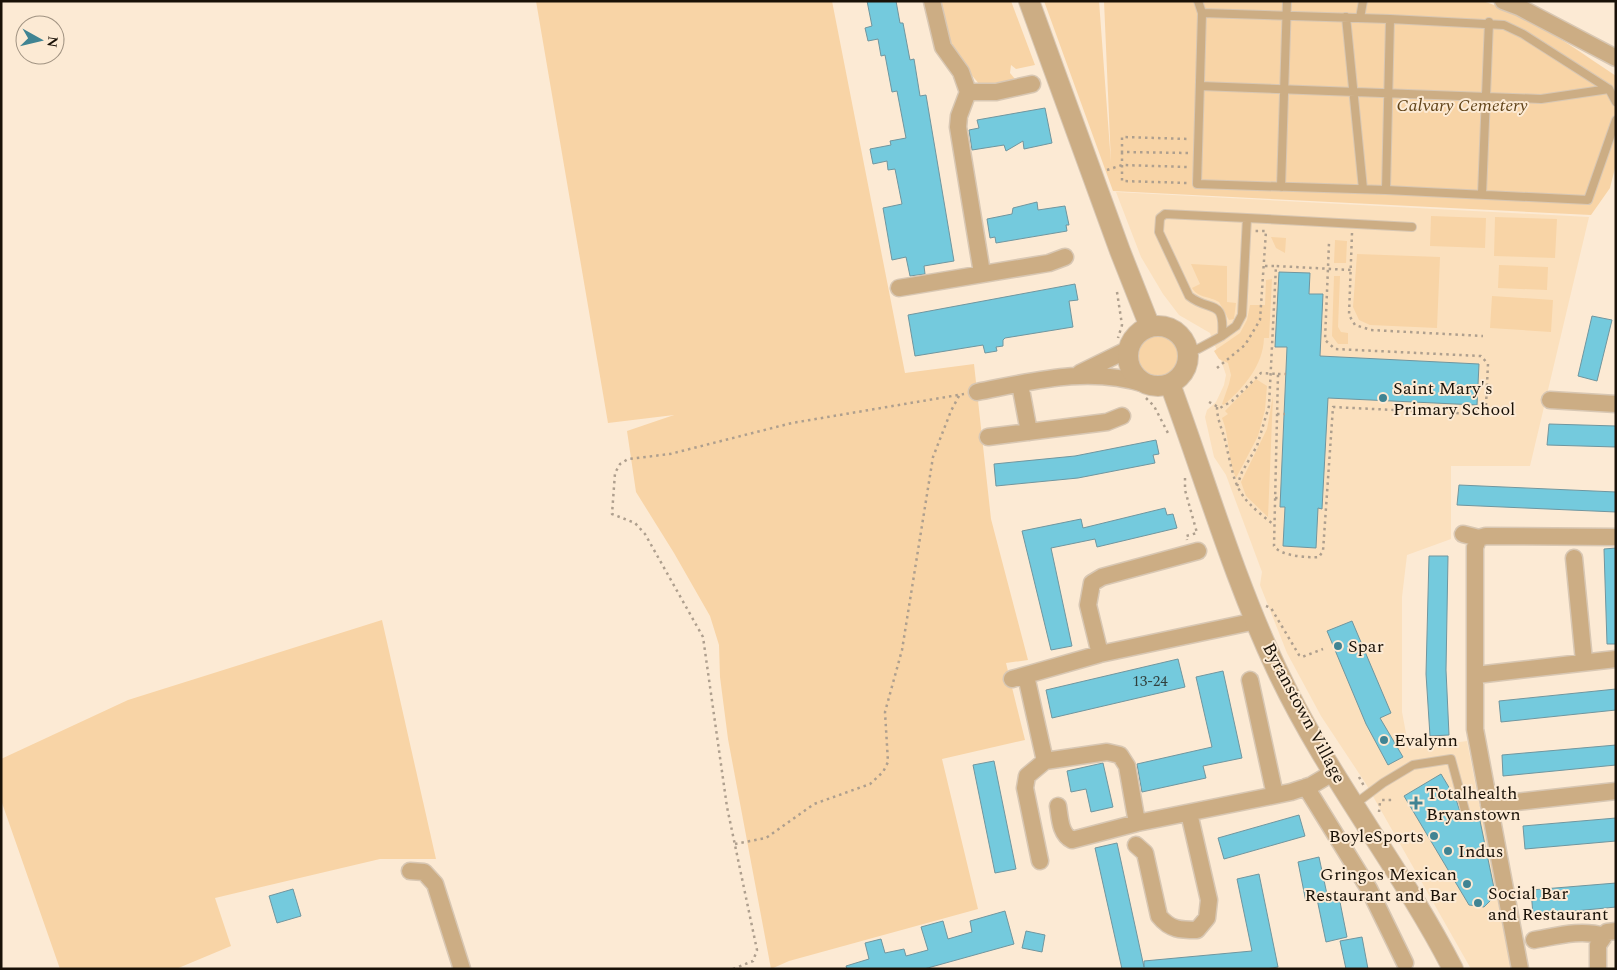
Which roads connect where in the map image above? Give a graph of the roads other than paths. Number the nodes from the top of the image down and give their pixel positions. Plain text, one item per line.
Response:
1 (932, 1) edge
2 (1029, 1) edge
3 (1198, 1) edge
4 (1287, 1) edge
5 (1363, 1) edge
6 (1503, 1) edge
7 (1202, 14) junction
8 (1286, 16) junction
9 (1346, 17) junction
10 (1360, 18) junction
11 (1390, 18) junction
12 (1489, 22) junction
13 (1616, 58) edge
14 (1032, 84) dead end
15 (1200, 86) junction
16 (1284, 89) junction
17 (1609, 89) junction
18 (968, 92) junction
19 (1353, 92) junction
20 (1387, 93) junction
21 (1486, 96) junction
22 (1616, 102) edge
23 (1616, 120) edge
24 (1281, 187) junction
25 (1363, 189) junction
26 (1386, 190) junction
27 (1482, 194) junction
28 (1247, 218) junction
29 (1412, 227) dead end
30 (1065, 256) dead end
31 (982, 273) junction
32 (898, 288) dead end
33 (1150, 328) junction
34 (1222, 336) junction
35 (1187, 348) junction
36 (1129, 349) junction
37 (1076, 375) junction
38 (1020, 384) junction
39 (1170, 384) junction
40 (1144, 389) junction
41 (977, 392) road end
42 (1550, 400) dead end
43 (1616, 404) edge
44 (1122, 416) dead end
45 (1028, 432) junction
46 (988, 437) dead end
47 (1463, 534) dead end
48 (1479, 538) junction
49 (1616, 538) edge
50 (1194, 552) road end
51 (1574, 558) dead end
52 (1260, 613) junction
53 (1100, 654) junction
54 (1616, 659) edge
55 (1584, 661) junction
56 (1476, 675) junction
57 (1250, 680) dead end
58 (1045, 761) junction
59 (1334, 772) junction
60 (1306, 787) junction
61 (1616, 792) edge
62 (1275, 795) junction
63 (1355, 804) junction
64 (1058, 806) dead end
65 (1489, 806) junction
66 (1189, 812) junction
67 (1466, 814) dead end
68 (1137, 823) junction
69 (1136, 845) dead end
70 (1040, 861) dead end
71 (410, 871) dead end
72 (1610, 934) edge
73 (1534, 940) dead end
74 (1405, 964) dead end
75 (462, 969) edge
76 (1453, 969) edge
77 (1520, 969) edge
78 (1598, 969) edge

1 - 18 street
2 - 33 street
3 - 7 lane
4 - 8 lane
5 - 10 lane
6 - 13 street
7 - 8 lane
7 - 15 lane
8 - 9 lane
8 - 16 lane
9 - 10 lane
9 - 19 lane
10 - 11 lane
11 - 12 lane
11 - 20 lane
12 - 17 lane
12 - 21 lane
14 - 18 street
15 - 16 lane
15 - 24 lane
16 - 19 lane
16 - 24 lane
17 - 21 lane
17 - 22 lane
18 - 31 street
19 - 20 lane
19 - 25 lane
20 - 21 lane
20 - 26 lane
21 - 27 lane
23 - 27 lane
24 - 25 lane
25 - 26 lane
26 - 27 lane
28 - 29 lane
28 - 34 lane
28 - 34 lane
30 - 31 street
31 - 32 street
33 - 35 street
33 - 36 street
34 - 35 lane
35 - 39 street
36 - 37 street
36 - 40 street
37 - 38 street
37 - 40 street
38 - 41 street
38 - 45 street
39 - 40 street
39 - 52 street, Byranstown Village
42 - 43 street
44 - 45 street
45 - 46 street
47 - 48 street
48 - 49 street
48 - 56 street
50 - 53 street
51 - 55 street
52 - 53 street
52 - 59 street, Byranstown Village
53 - 58 street
54 - 55 street
55 - 56 street
56 - 65 street
57 - 62 street
58 - 68 street
58 - 70 street
59 - 60 street
59 - 63 street, Byranstown Village
60 - 62 street
60 - 74 street
61 - 65 street
62 - 66 street
63 - 67 lane
63 - 76 street, Byranstown Village
64 - 68 street
65 - 77 street
66 - 68 street
66 - 69 street
71 - 75 street
72 - 73 street
72 - 78 street

